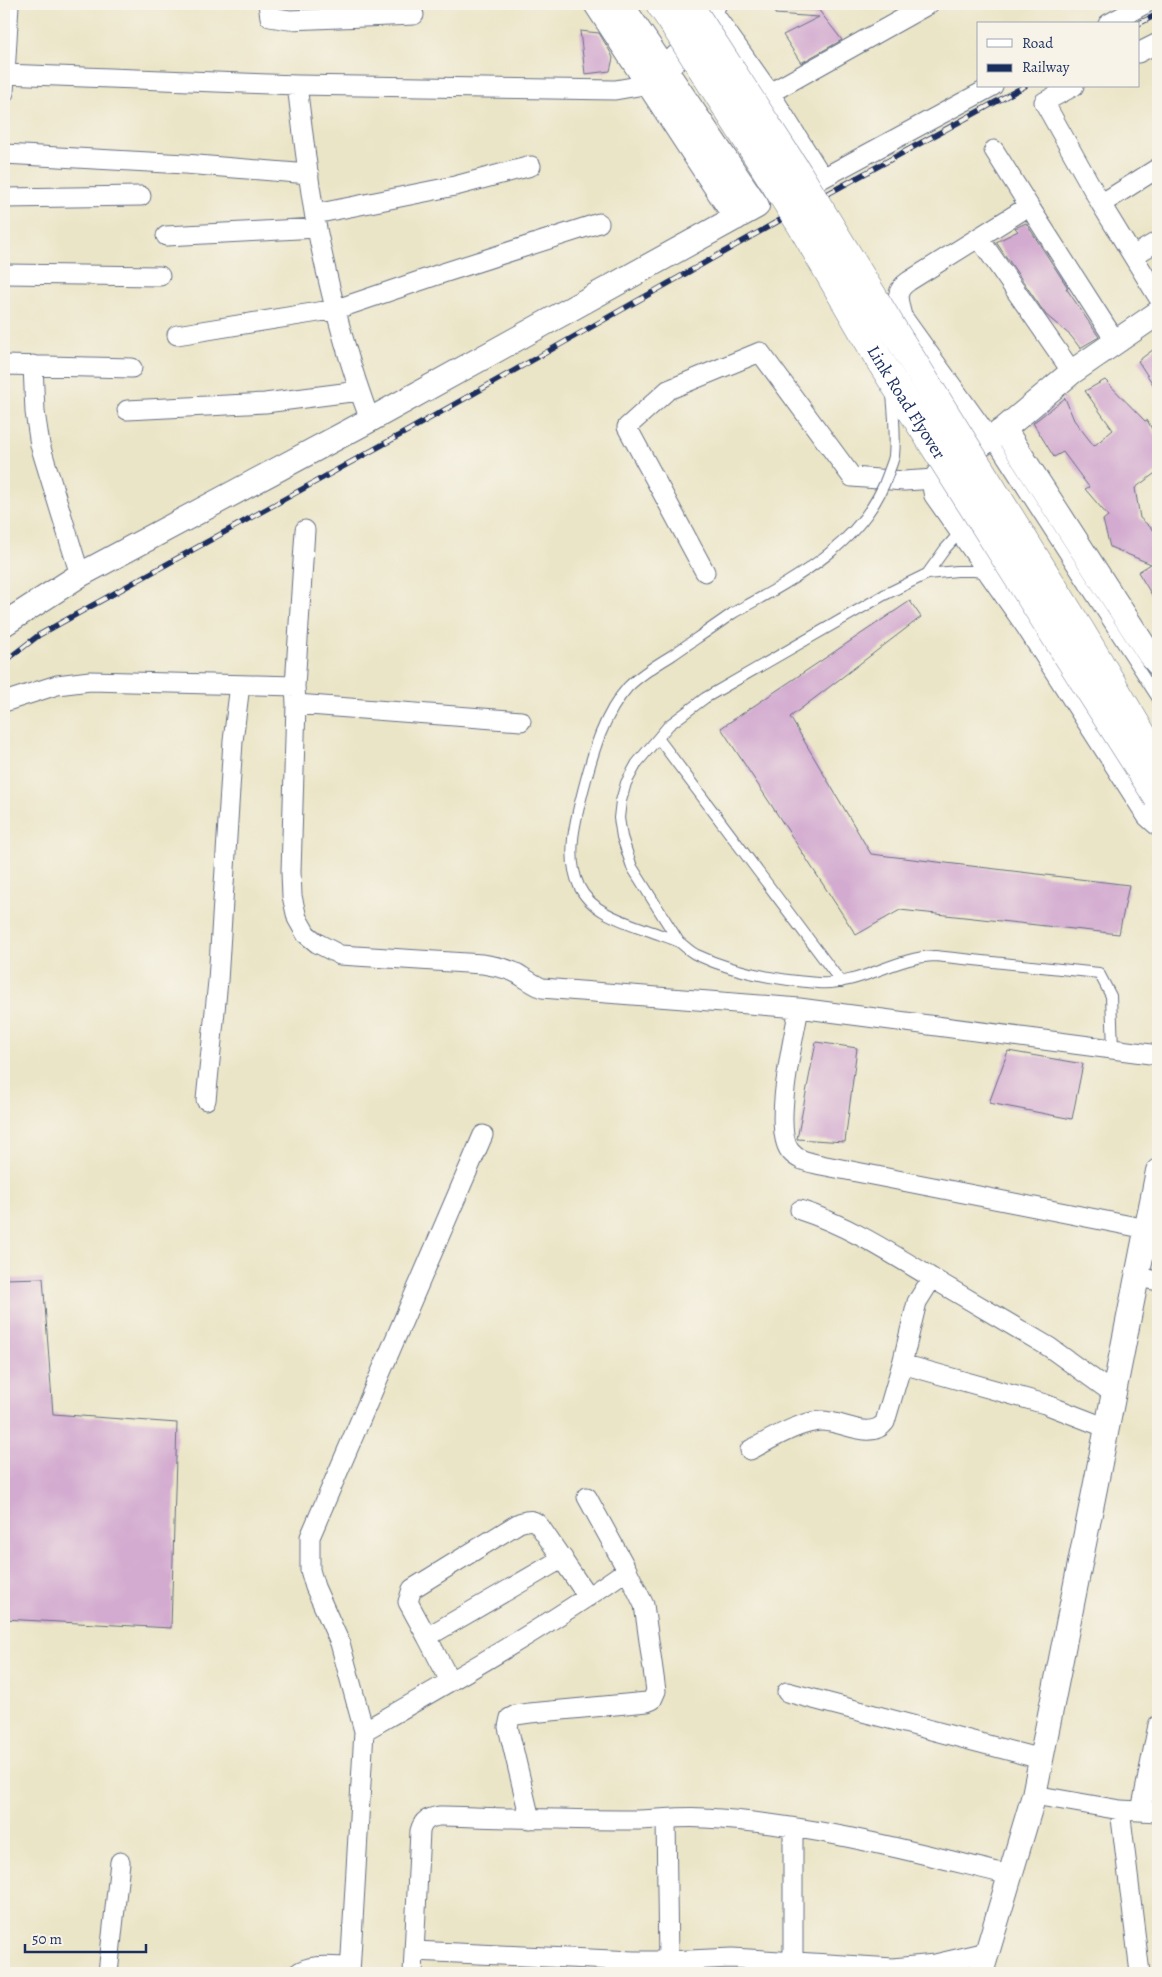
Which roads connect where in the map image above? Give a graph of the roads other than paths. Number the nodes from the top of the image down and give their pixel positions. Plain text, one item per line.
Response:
1 (9, 4) edge
2 (268, 4) edge
3 (596, 4) edge
4 (621, 4) edge
5 (660, 4) edge
6 (929, 4) edge
7 (1144, 4) edge
8 (711, 11) edge
9 (414, 15) dead end
10 (1112, 22) edge
11 (1158, 43) edge
12 (1140, 52) edge
13 (4, 74) edge
14 (657, 77) junction
15 (297, 85) junction
16 (989, 88) edge
17 (1070, 88) edge
18 (4, 93) edge
19 (770, 94) junction
20 (994, 150) dead end
21 (4, 154) edge
22 (531, 166) dead end
23 (1158, 168) edge
24 (309, 174) junction
25 (823, 178) junction
26 (141, 196) dead end
27 (4, 198) edge
28 (1101, 204) junction
29 (757, 206) junction
30 (1030, 206) junction
31 (736, 218) junction
32 (316, 221) junction
33 (599, 223) dead end
34 (166, 236) dead end
35 (979, 238) junction
36 (1158, 241) edge
37 (1133, 256) junction
38 (4, 274) edge
39 (160, 276) dead end
40 (1158, 297) edge
41 (336, 309) junction
42 (1158, 313) edge
43 (177, 335) dead end
44 (1116, 342) junction
45 (4, 365) edge
46 (33, 365) junction
47 (132, 368) dead end
48 (1072, 372) junction
49 (891, 378) junction
50 (359, 391) junction
51 (127, 410) dead end
52 (370, 420) junction
53 (997, 434) junction
54 (935, 479) junction
55 (1013, 492) junction
56 (305, 530) dead end
57 (960, 532) junction
58 (705, 572) dead end
59 (927, 574) junction
60 (990, 574) junction
61 (80, 575) junction
62 (4, 624) edge
63 (1158, 664) edge
64 (240, 685) junction
65 (295, 686) junction
66 (1158, 699) edge
67 (4, 702) edge
68 (296, 704) junction
69 (521, 720) dead end
70 (658, 738) junction
71 (1158, 761) edge
72 (1158, 798) edge
73 (1158, 823) edge
74 (679, 942) junction
75 (841, 982) junction
76 (799, 1008) junction
77 (1114, 1049) junction
78 (1158, 1054) edge
79 (206, 1100) dead end
80 (483, 1136) dead end
81 (1158, 1171) edge
82 (800, 1210) dead end
83 (1147, 1229) junction
84 (932, 1278) junction
85 (1148, 1279) edge
86 (902, 1364) junction
87 (1114, 1394) junction
88 (1107, 1428) junction
89 (750, 1450) dead end
90 (587, 1497) dead end
91 (564, 1558) junction
92 (627, 1570) junction
93 (588, 1597) junction
94 (427, 1637) junction
95 (450, 1681) junction
96 (786, 1692) dead end
97 (1158, 1725) edge
98 (364, 1731) junction
99 (1041, 1759) junction
100 (1034, 1795) junction
101 (1120, 1810) junction
102 (1150, 1812) edge
103 (530, 1819) junction
104 (666, 1819) junction
105 (793, 1828) junction
106 (120, 1862) dead end
107 (1010, 1875) junction
108 (414, 1951) junction
109 (668, 1961) junction
110 (984, 1963) edge
111 (634, 1967) edge
112 (793, 1967) edge
113 (350, 1970) edge
114 (108, 1973) edge
115 (298, 1973) edge
116 (413, 1973) edge
117 (1140, 1973) edge

1 - 13 street
2 - 9 street
3 - 14 street
4 - 14 street
5 - 49 main road, Link Road Flyover, bridge
6 - 19 street
7 - 10 street
8 - 14 street
8 - 19 street
8 - 71 main road, Link Road Flyover, bridge
11 - 12 street
13 - 15 street
13 - 18 street
14 - 15 street
14 - 29 street
14 - 31 street
15 - 24 street
16 - 25 street
17 - 28 street
19 - 25 street
20 - 30 street
21 - 24 street
22 - 32 street
23 - 28 street
24 - 32 street
25 - 29 street
26 - 27 street
28 - 37 street
29 - 31 street
30 - 35 street
30 - 44 street
31 - 52 street
32 - 34 street
32 - 41 street
33 - 41 street
35 - 48 street
35 - 53 street
36 - 37 street
37 - 40 street
38 - 39 street
41 - 43 street
41 - 50 street
42 - 44 street
44 - 48 street
45 - 46 street
46 - 47 street
46 - 61 street
48 - 53 street
49 - 72 main road, Link Road Flyover, bridge
49 - 74 lane, bridge
50 - 51 street
50 - 52 street
52 - 61 street
53 - 54 street
53 - 55 lane
53 - 63 street
54 - 57 street
54 - 58 street
55 - 57 lane
55 - 66 lane
56 - 65 street
57 - 59 lane
57 - 60 street
59 - 60 lane
59 - 70 lane
60 - 73 street
61 - 62 street
64 - 65 street
64 - 67 street
64 - 79 street
65 - 68 street
68 - 69 street
68 - 76 street
70 - 74 lane
70 - 75 lane
74 - 75 lane
75 - 77 lane
76 - 77 street
76 - 83 street
77 - 78 street
80 - 98 street
81 - 83 street
82 - 84 street
83 - 85 street
84 - 86 street
84 - 87 street
85 - 87 street
86 - 88 street
86 - 89 street
87 - 88 street
88 - 99 street
90 - 92 street
91 - 93 street
91 - 94 street
91 - 94 street
92 - 93 street
92 - 103 street
93 - 95 street
94 - 95 street
95 - 98 street
96 - 99 street
97 - 102 street
98 - 113 street
99 - 100 street
100 - 101 street
100 - 107 street
101 - 102 street
101 - 117 street
103 - 104 street
103 - 108 street
104 - 105 street
104 - 109 street
105 - 107 street
105 - 112 street
106 - 114 street
107 - 110 street
108 - 111 street
108 - 116 street
109 - 111 street
109 - 112 street
110 - 112 street
113 - 115 street

